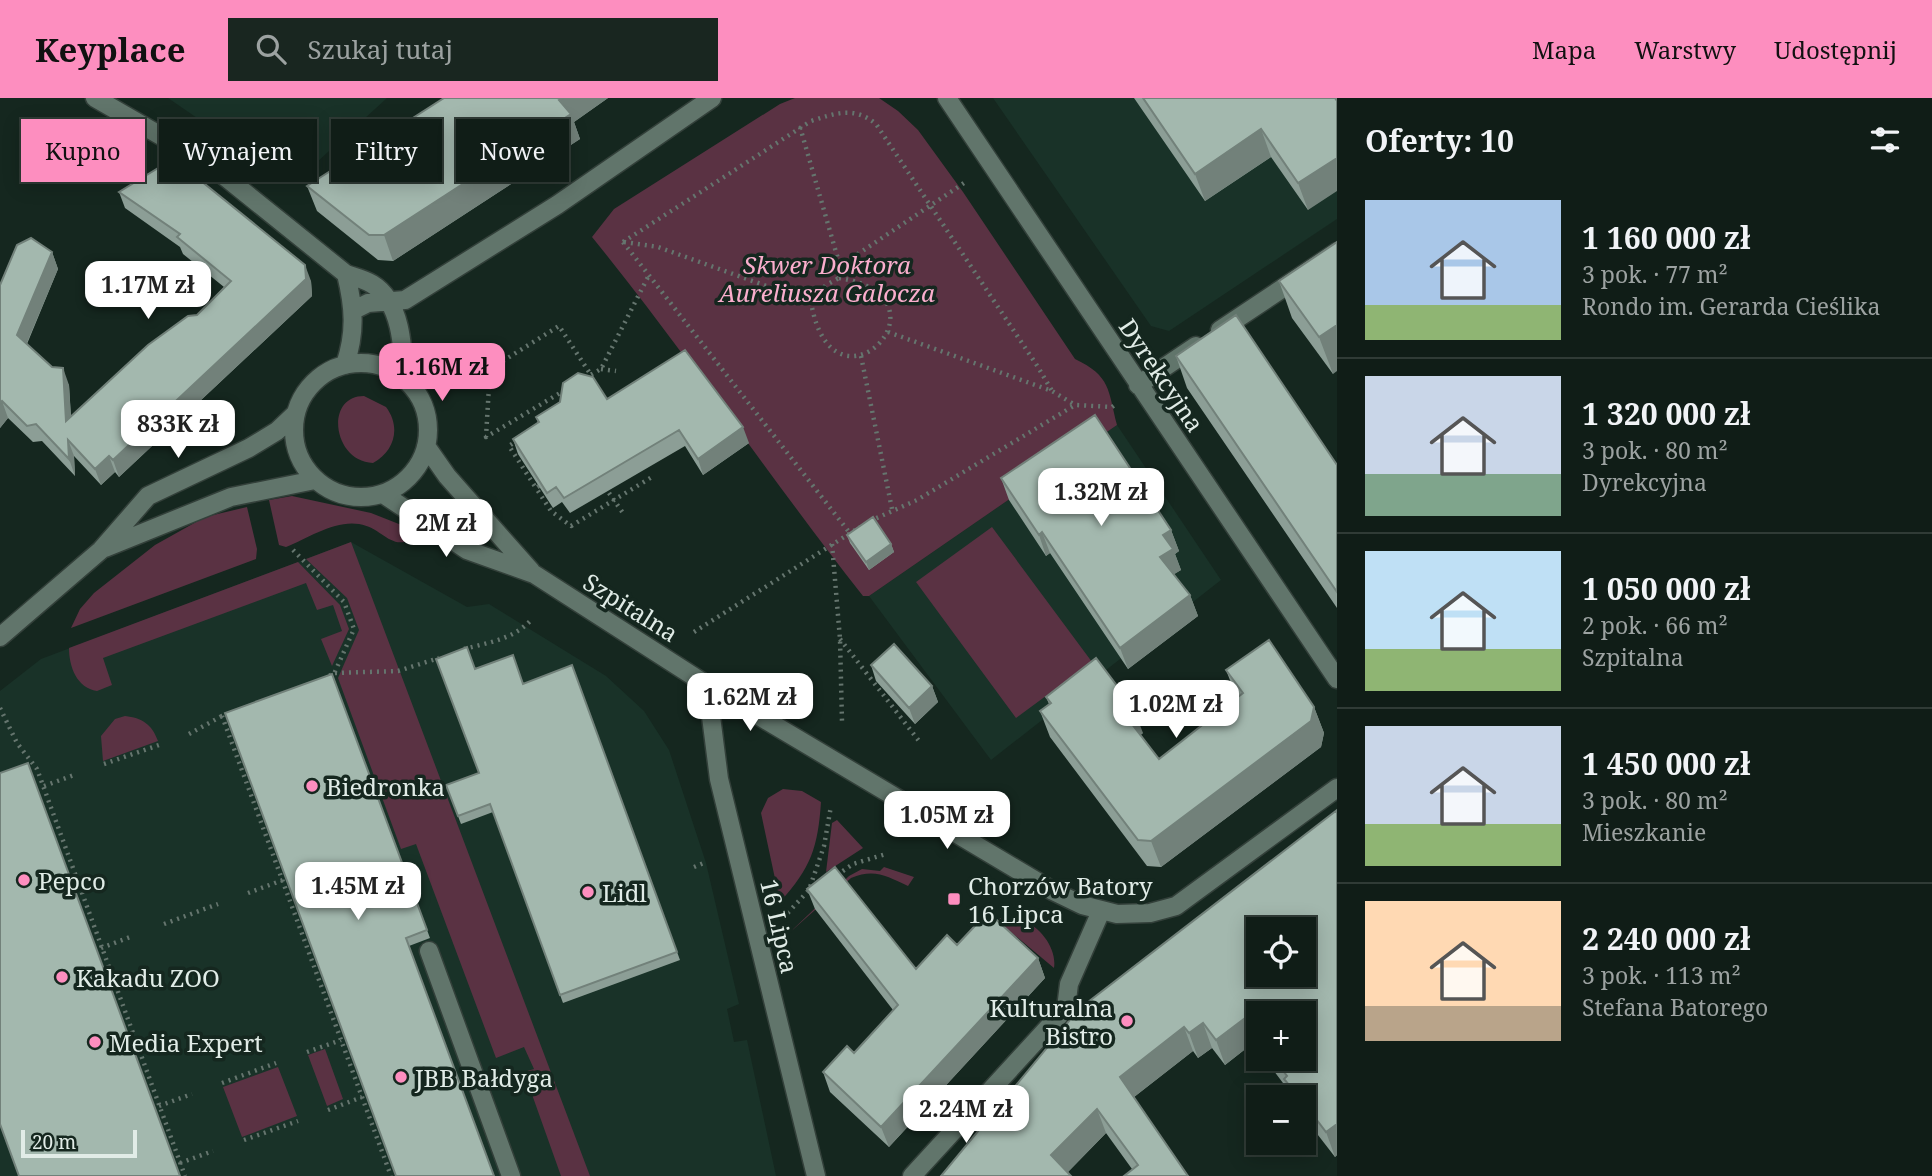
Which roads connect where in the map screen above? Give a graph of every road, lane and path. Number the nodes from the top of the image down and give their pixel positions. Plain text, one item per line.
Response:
1 (95, 98) edge
2 (712, 98) edge
3 (947, 98) edge
4 (800, 127) junction
5 (955, 189) dead end
6 (931, 205) junction
7 (623, 242) junction
8 (1337, 253) edge
9 (840, 266) junction
10 (346, 274) junction
11 (648, 277) junction
12 (839, 278) junction
13 (388, 301) junction
14 (811, 302) junction
15 (354, 310) junction
16 (888, 332) junction
17 (861, 356) junction
18 (345, 365) junction
19 (601, 369) junction
20 (615, 371) dead end
21 (591, 375) junction
22 (404, 379) junction
23 (579, 382) edge
24 (1138, 385) junction
25 (568, 388) edge
26 (1052, 391) junction
27 (545, 402) junction
28 (1075, 405) junction
29 (550, 410) edge
30 (296, 413) junction
31 (520, 439) edge
32 (426, 446) junction
33 (652, 477) dead end
34 (315, 480) junction
35 (609, 492) edge
36 (383, 494) junction
37 (614, 500) junction
38 (892, 509) junction
39 (623, 513) dead end
40 (849, 532) junction
41 (832, 544) junction
42 (101, 550) junction
43 (293, 550) dead end
44 (534, 574) junction
45 (531, 620) dead end
46 (694, 632) dead end
47 (0, 637) edge
48 (841, 639) junction
49 (461, 650) edge
50 (448, 655) edge
51 (334, 674) junction
52 (321, 678) edge
53 (1337, 679) edge
54 (708, 685) junction
55 (0, 708) edge
56 (234, 712) edge
57 (222, 716) junction
58 (842, 722) dead end
59 (190, 734) dead end
60 (919, 741) dead end
61 (159, 745) dead end
62 (104, 764) dead end
63 (74, 775) dead end
64 (44, 786) junction
65 (1337, 788) edge
66 (831, 806) dead end
67 (886, 854) dead end
68 (706, 863) dead end
69 (694, 867) dead end
70 (283, 880) junction
71 (828, 881) edge
72 (818, 886) edge
73 (808, 890) junction
74 (248, 893) dead end
75 (218, 904) dead end
76 (1101, 911) junction
77 (779, 922) dead end
78 (164, 924) dead end
79 (134, 936) dead end
80 (101, 948) junction
81 (429, 951) dead end
82 (341, 1040) junction
83 (307, 1052) dead end
84 (276, 1063) dead end
85 (222, 1083) dead end
86 (192, 1094) dead end
87 (362, 1097) junction
88 (159, 1106) junction
89 (328, 1110) dead end
90 (298, 1121) dead end
91 (244, 1140) dead end
92 (213, 1152) dead end
93 (180, 1163) junction
94 (185, 1176) edge
95 (391, 1176) edge
96 (511, 1176) edge
97 (816, 1176) edge
98 (912, 1176) edge

1 - 10 street
2 - 13 street
3 - 24 street, Dyrekcyjna
4 - 6 path
4 - 7 path
4 - 9 path
5 - 6 path
6 - 9 path
6 - 26 path
7 - 11 path
7 - 14 path
8 - 24 street
9 - 12 path
10 - 13 street
10 - 15 street
11 - 19 path
11 - 40 path
12 - 14 path
12 - 16 path
13 - 15 street
13 - 22 street
14 - 17 path
15 - 18 street
16 - 17 path
16 - 26 path
17 - 38 path
18 - 22 street
18 - 30 street
19 - 20 path
19 - 21 path
21 - 23 path
21 - 27 path
22 - 32 street
24 - 28 path
24 - 53 street, Dyrekcyjna
25 - 27 path
26 - 28 path
27 - 29 path
28 - 38 path
30 - 34 street
30 - 42 street
31 - 37 path
32 - 36 street
32 - 44 street, Szpitalna
33 - 37 path
34 - 36 street
34 - 42 street
35 - 37 path
36 - 44 street, Szpitalna
37 - 39 path
38 - 40 path
40 - 41 path
41 - 46 path
41 - 48 path
42 - 47 street
43 - 51 path
44 - 54 street, Szpitalna
45 - 49 path
48 - 58 path
48 - 60 path
50 - 51 path
51 - 52 path
54 - 76 street, Szpitalna
54 - 97 street, 16 Lipca
55 - 64 path
56 - 57 path
57 - 59 path
57 - 70 path
61 - 62 path
63 - 64 path
64 - 80 path
65 - 76 street, Szpitalna
66 - 73 path
67 - 71 path
68 - 69 path
70 - 74 path
70 - 82 path
72 - 73 path
73 - 77 path
75 - 78 path
76 - 98 street
79 - 80 path
80 - 88 path
81 - 96 street
82 - 83 path
82 - 87 path
84 - 85 path
86 - 88 path
87 - 89 path
87 - 95 path
88 - 93 path
90 - 91 path
92 - 93 path
93 - 94 path

